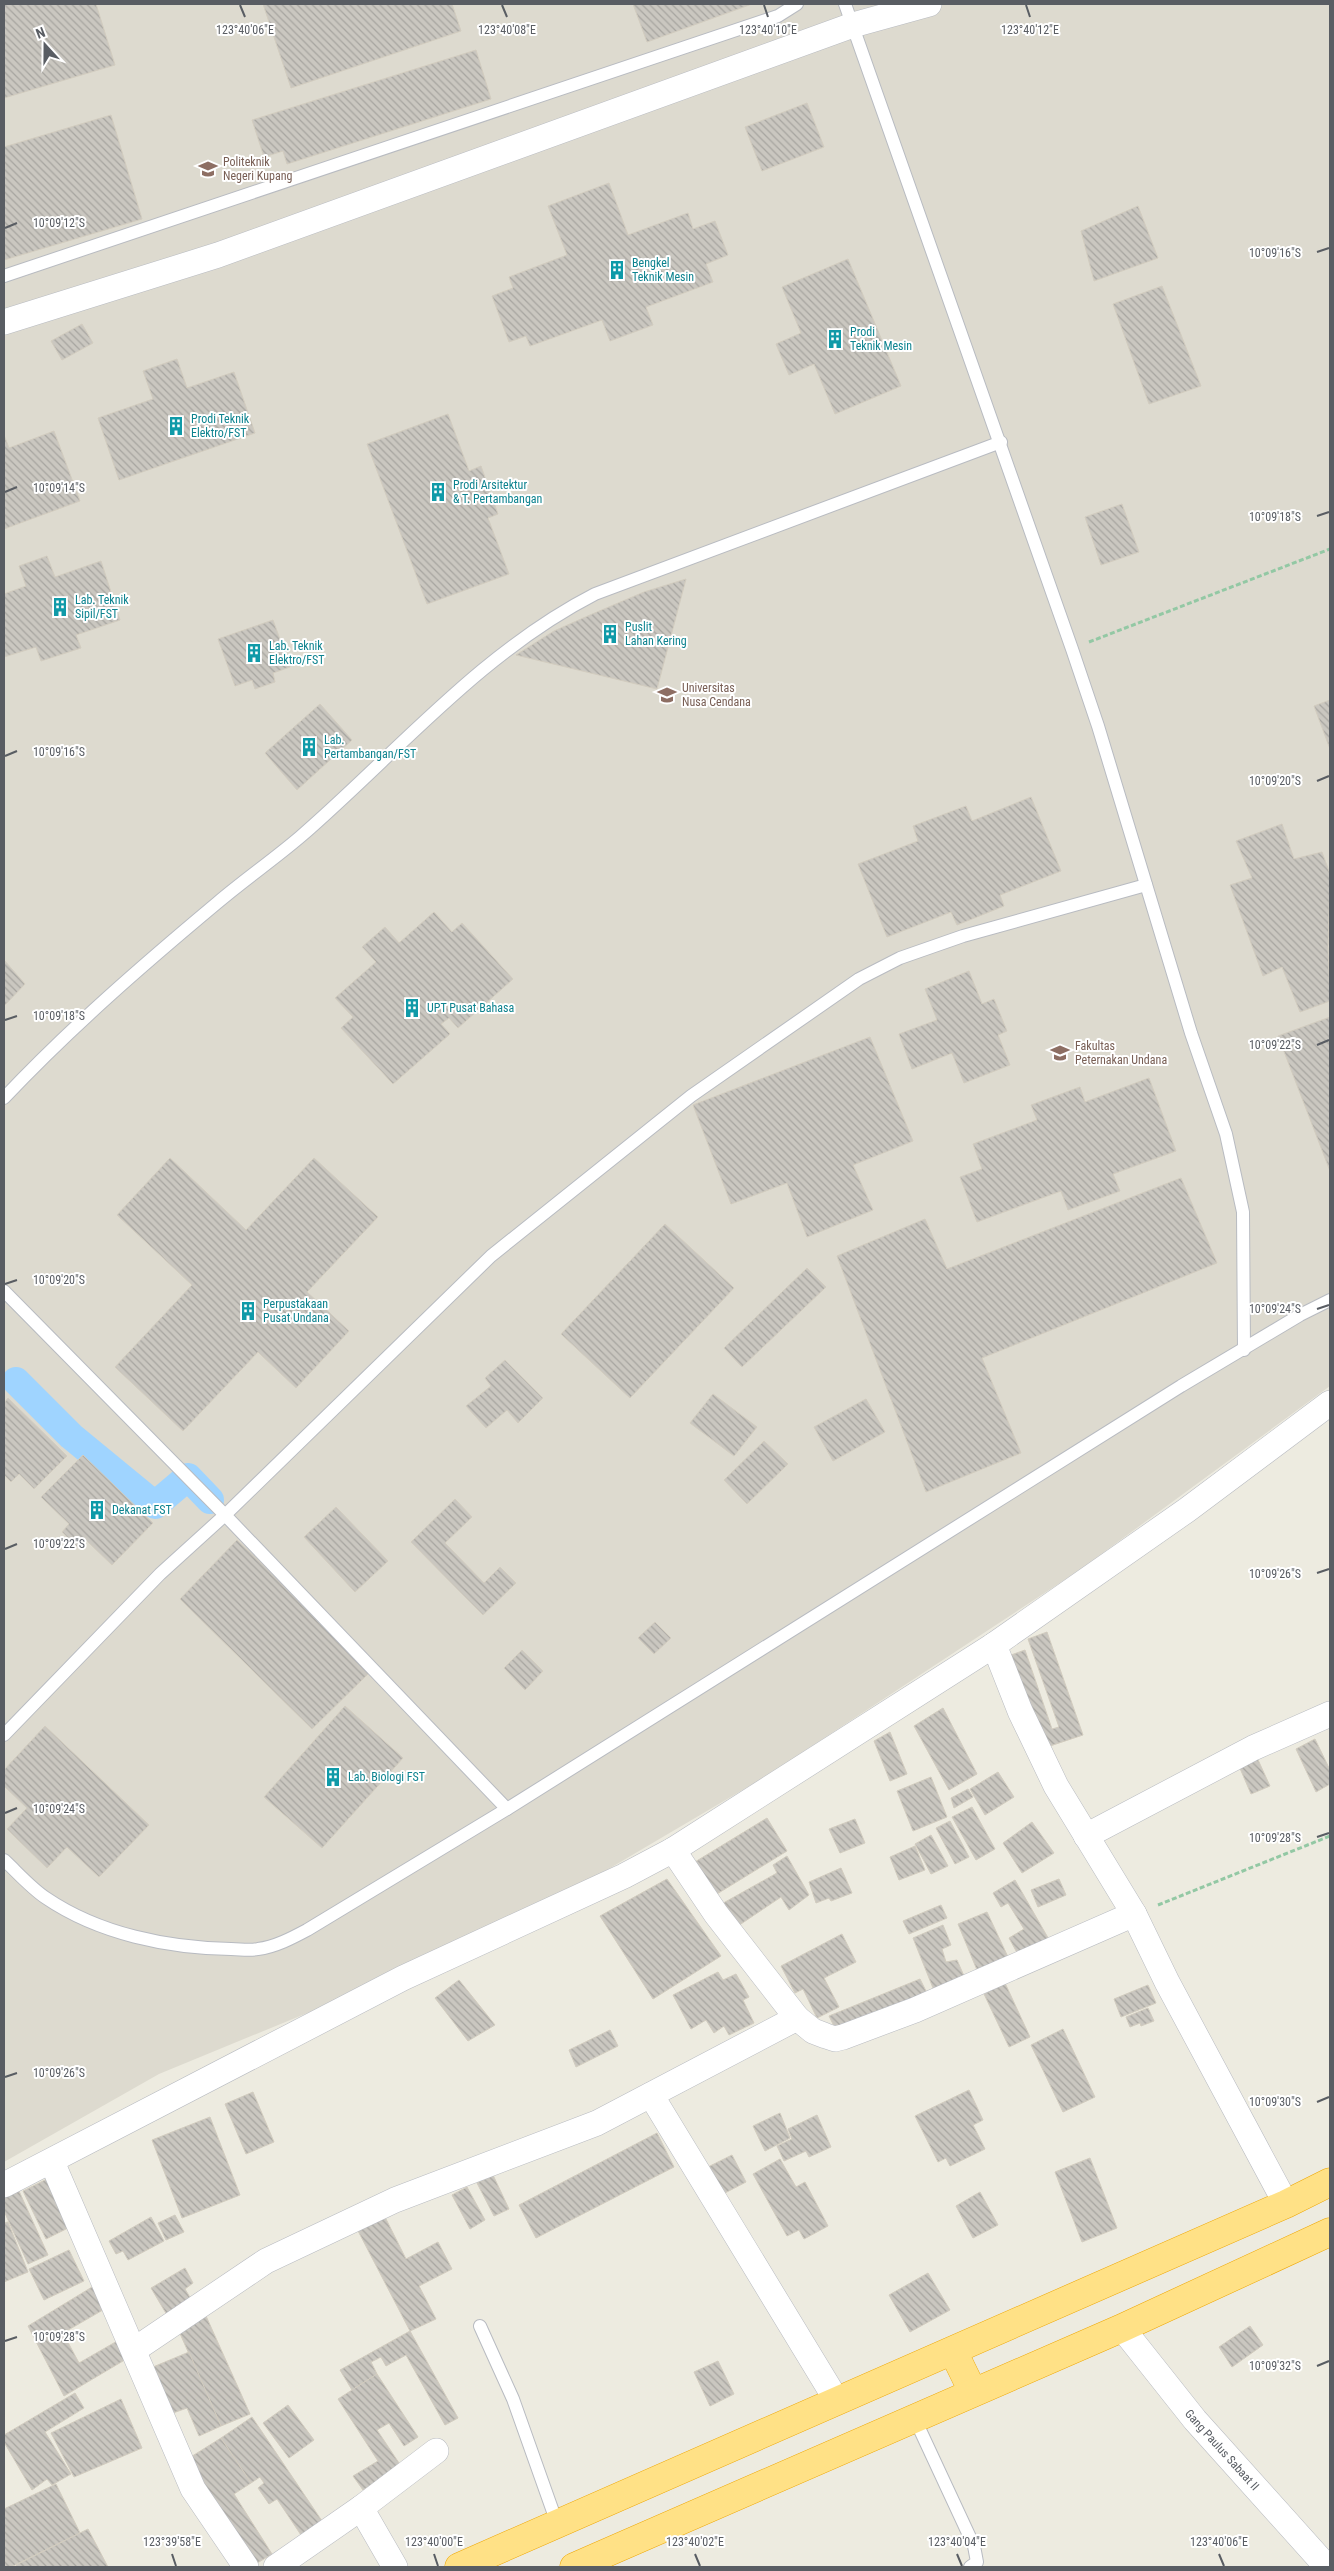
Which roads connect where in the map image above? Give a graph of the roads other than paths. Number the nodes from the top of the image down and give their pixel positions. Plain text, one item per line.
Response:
1 (797, 4) edge
2 (929, 4) edge
3 (849, 14) edge
4 (4, 276) edge
5 (4, 322) edge
6 (1001, 442) junction
7 (1146, 885) junction
8 (4, 1098) edge
9 (4, 1291) edge
10 (1330, 1300) edge
11 (1244, 1350) junction
12 (1327, 1412) edge
13 (225, 1515) junction
14 (994, 1646) junction
15 (1330, 1714) edge
16 (4, 1735) edge
17 (507, 1809) junction
18 (1086, 1836) junction
19 (673, 1850) junction
20 (4, 1860) edge
21 (1134, 1914) junction
22 (797, 2018) junction
23 (651, 2095) junction
24 (52, 2162) junction
25 (1330, 2182) edge
26 (4, 2186) edge
27 (1286, 2204) junction
28 (1330, 2232) edge
29 (480, 2326) dead end
30 (1122, 2328) junction
31 (134, 2350) junction
32 (953, 2351) junction
33 (973, 2392) junction
34 (837, 2401) junction
35 (914, 2418) junction
36 (436, 2451) dead end
37 (361, 2508) junction
38 (557, 2523) junction
39 (246, 2567) edge
40 (276, 2567) edge
41 (394, 2567) edge
42 (459, 2567) edge
43 (574, 2567) edge
44 (970, 2567) edge
45 (1327, 2567) edge

1 - 4 lane
2 - 3 street
3 - 5 street
3 - 6 lane
6 - 7 lane
6 - 8 lane
7 - 11 lane
7 - 13 lane
9 - 13 lane
10 - 11 lane
11 - 17 lane
12 - 14 street
13 - 16 lane
13 - 17 lane
14 - 18 street
14 - 19 street
15 - 18 street
17 - 20 lane
18 - 21 street
19 - 22 street
19 - 24 street
21 - 22 street
21 - 27 street
22 - 23 street
23 - 31 street
23 - 34 street
24 - 26 street
24 - 31 street
25 - 27 highway
27 - 32 highway
28 - 30 highway
29 - 38 lane
30 - 33 highway
30 - 45 street, Gang Paulus Sabaat II
31 - 39 street
32 - 33 highway
32 - 34 highway
33 - 35 highway
34 - 38 highway
35 - 43 highway
35 - 44 lane
36 - 37 street
37 - 40 street
37 - 41 street
38 - 42 highway

